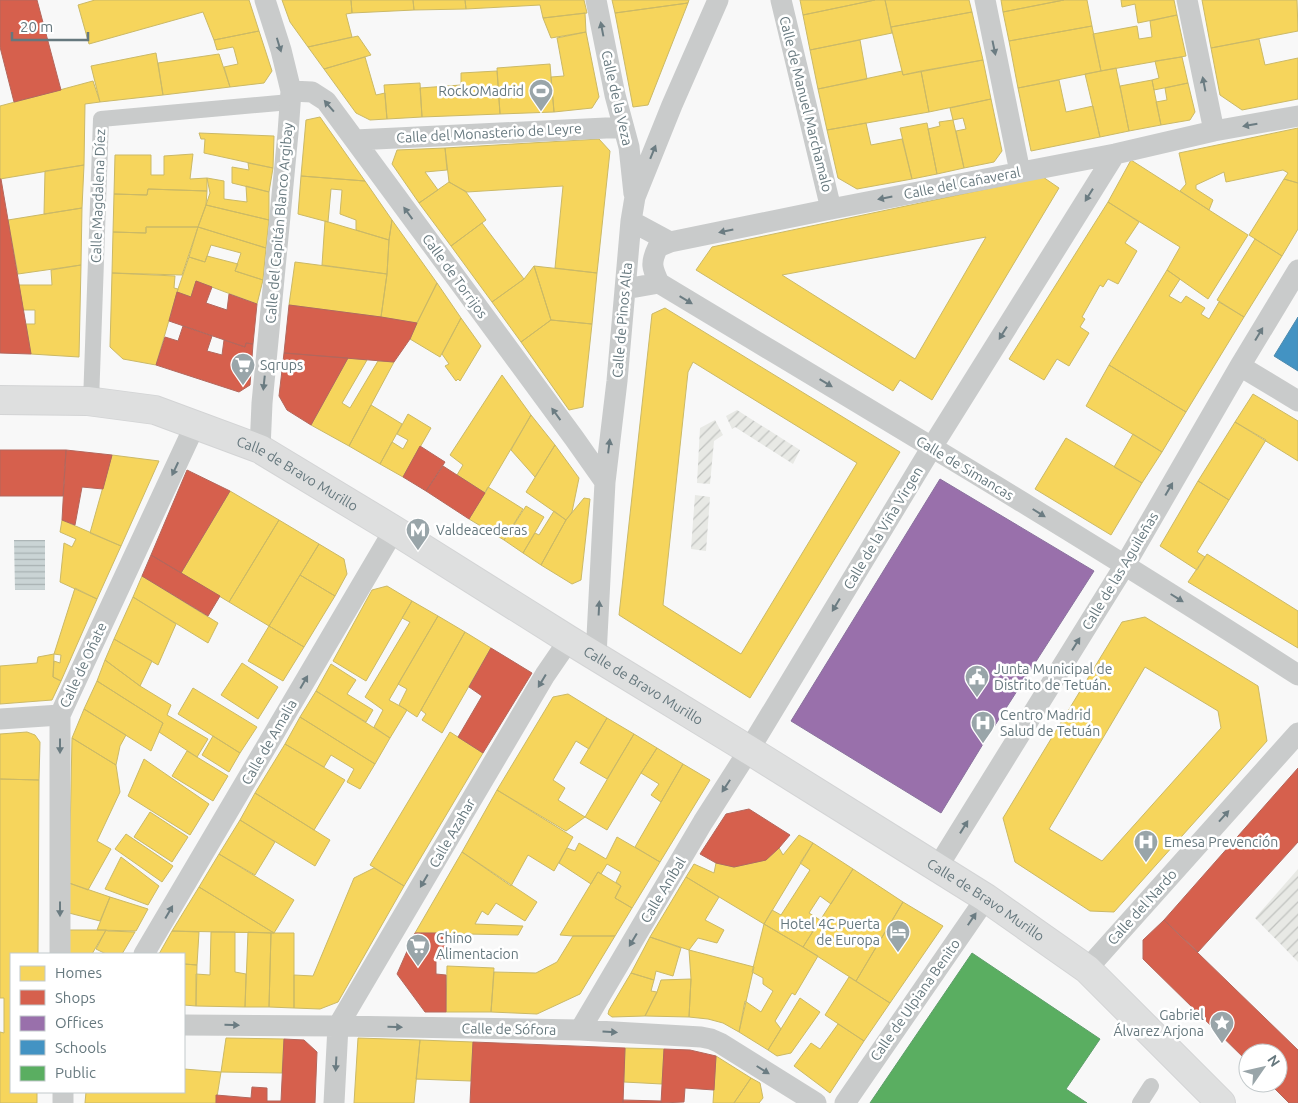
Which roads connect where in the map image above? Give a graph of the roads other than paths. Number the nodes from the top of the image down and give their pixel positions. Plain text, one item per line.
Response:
1 (265, 0) edge
2 (596, 0) edge
3 (718, 0) edge
4 (781, 0) edge
5 (984, 0) edge
6 (1187, 0) edge
7 (290, 96) junction
8 (1298, 116) edge
9 (624, 128) junction
10 (1214, 131) junction
11 (355, 140) junction
12 (1115, 154) junction
13 (1020, 172) junction
14 (635, 197) junction
15 (831, 209) junction
16 (631, 221) junction
17 (670, 242) junction
18 (1298, 270) edge
19 (659, 283) junction
20 (625, 289) junction
21 (1240, 366) junction
22 (0, 400) edge
23 (1298, 401) edge
24 (91, 402) junction
25 (196, 425) junction
26 (932, 447) junction
27 (260, 450) junction
28 (605, 482) junction
29 (394, 530) junction
30 (1125, 565) junction
31 (569, 640) junction
32 (596, 656) junction
33 (1298, 675) edge
34 (60, 715) junction
35 (0, 719) edge
36 (1298, 733) edge
37 (749, 750) junction
38 (937, 868) junction
39 (986, 898) junction
40 (60, 953) edge
41 (145, 953) edge
42 (1087, 969) junction
43 (185, 1024) edge
44 (338, 1026) junction
45 (580, 1030) junction
46 (1151, 1086) dead end
47 (334, 1103) edge
48 (816, 1103) edge
49 (845, 1103) edge
50 (1140, 1103) edge
51 (1221, 1103) edge

1 -> 7 street, Calle del Capitán Blanco Argibay
9 -> 2 street, Calle de la Veza
14 -> 3 street, Calle de Pinos Alta
4 - 15 street, Calle de Manuel Marchamalo
5 -> 13 street
10 -> 6 street
11 -> 7 street, Calle de Torrijos
7 - 24 street, Calle Magdalena Díez
7 -> 27 street, Calle del Capitán Blanco Argibay
8 -> 10 street, Calle del Cañaveral
9 - 11 street, Calle del Monasterio de Leyre
9 - 14 street, Calle de la Veza
10 - 12 street, Calle del Cañaveral
28 -> 11 street, Calle de Torrijos
12 - 13 street, Calle del Cañaveral
12 -> 26 street, Calle de la Viña Virgen
13 -> 15 street, Calle del Cañaveral
14 - 16 street, Calle de Pinos Alta
15 -> 17 street, Calle del Cañaveral
16 - 17 street
16 - 20 street, Calle de Pinos Alta
17 - 19 street
21 -> 18 street, Calle de las Aguileñas
19 - 20 street
19 -> 26 street, Calle de Simancas
28 -> 20 street, Calle de Pinos Alta
21 - 23 street
30 -> 21 street, Calle de las Aguileñas
22 - 24 main road, Calle de Bravo Murillo
24 - 25 main road, Calle de Bravo Murillo
25 - 27 main road, Calle de Bravo Murillo
25 -> 34 street, Calle de Oñate
26 -> 30 street, Calle de Simancas
26 -> 37 street, Calle de la Viña Virgen
27 - 29 main road, Calle de Bravo Murillo
32 -> 28 street, Calle de Pinos Alta
29 - 31 main road, Calle de Bravo Murillo
41 -> 29 street, Calle de Amalia
30 -> 33 street, Calle de Simancas
38 -> 30 street, Calle de las Aguileñas
31 - 32 main road, Calle de Bravo Murillo
31 -> 44 street, Calle Azahar
32 - 37 main road, Calle de Bravo Murillo
34 - 35 street
34 -> 40 street, Calle de Oñate
42 -> 36 street, Calle del Nardo
37 - 38 main road, Calle de Bravo Murillo
37 -> 45 street, Calle Aníbal
38 - 39 main road, Calle de Bravo Murillo
39 - 42 main road, Calle de Bravo Murillo
49 -> 39 street, Calle de Ulpiana Benito
42 - 51 main road, Calle de Bravo Murillo
43 -> 44 street, Calle de Sófora
44 -> 45 street, Calle de Sófora
44 -> 47 street
45 -> 48 street, Calle de Sófora
46 - 50 street

